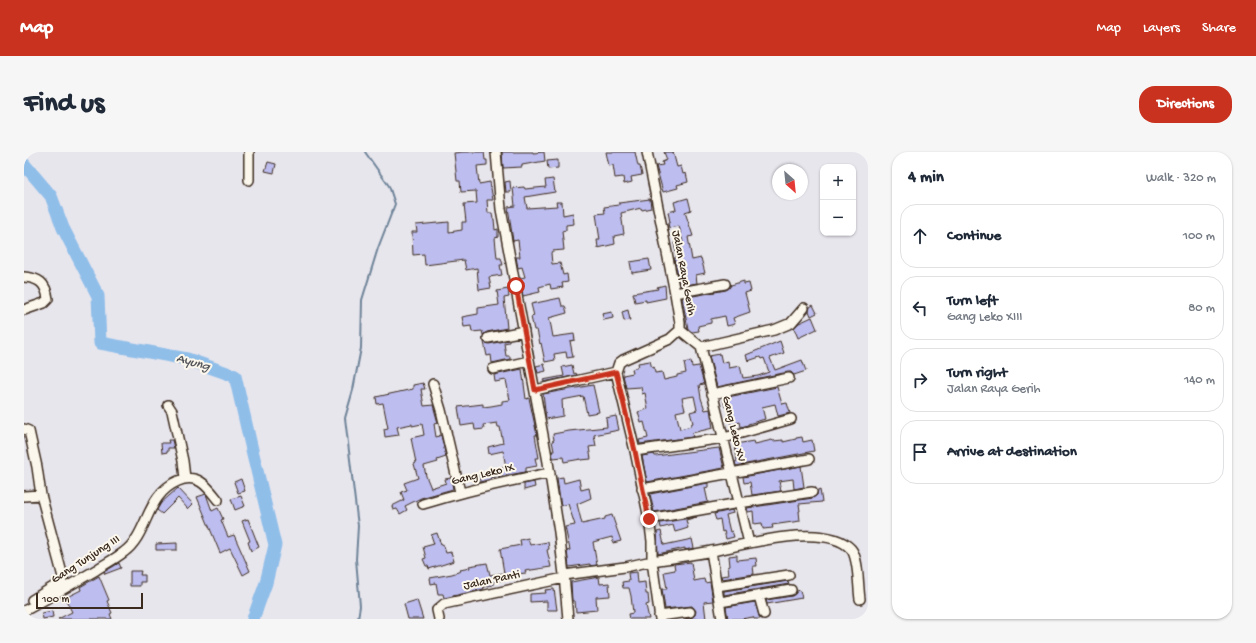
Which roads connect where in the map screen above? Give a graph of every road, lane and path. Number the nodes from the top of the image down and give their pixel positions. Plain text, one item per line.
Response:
1 (249, 152) edge
2 (496, 152) edge
3 (647, 152) edge
4 (249, 180) dead end
5 (24, 277) edge
6 (725, 284) dead end
7 (675, 293) junction
8 (804, 308) dead end
9 (24, 310) edge
10 (680, 330) junction
11 (524, 331) junction
12 (488, 338) dead end
13 (701, 347) junction
14 (530, 361) junction
15 (493, 369) dead end
16 (616, 372) junction
17 (789, 378) dead end
18 (433, 384) dead end
19 (535, 390) junction
20 (712, 394) junction
21 (168, 405) dead end
22 (791, 419) dead end
23 (24, 429) edge
24 (724, 438) junction
25 (635, 451) junction
26 (808, 459) dead end
27 (550, 473) junction
28 (732, 473) junction
29 (185, 478) junction
30 (642, 489) junction
31 (460, 492) junction
32 (812, 492) dead end
33 (41, 495) junction
34 (24, 496) edge
35 (218, 500) dead end
36 (739, 503) junction
37 (422, 504) dead end
38 (649, 519) junction
39 (749, 543) junction
40 (711, 551) junction
41 (652, 561) junction
42 (789, 575) dead end
43 (564, 576) junction
44 (717, 586) junction
45 (791, 590) dead end
46 (759, 596) junction
47 (860, 599) dead end
48 (720, 602) junction
49 (24, 608) edge
50 (24, 611) edge
51 (690, 612) dead end
52 (764, 614) dead end
53 (660, 618) edge
54 (439, 619) edge
55 (568, 619) edge
56 (722, 619) edge

1 - 4 street
2 - 11 street
3 - 7 street, Jalan Raya Gerih
5 - 9 street
6 - 7 street
7 - 10 street, Jalan Raya Gerih
8 - 13 street
10 - 13 street
10 - 16 street, Jalan Raya Gerih
11 - 12 street
11 - 14 street
13 - 20 street, Gang Leko XV
14 - 15 street
14 - 19 street
16 - 19 street
16 - 25 street
17 - 20 street
18 - 31 street
19 - 27 street
20 - 24 street, Gang Leko XV
21 - 29 street
22 - 24 street
23 - 33 street
24 - 25 street
24 - 28 street, Gang Leko XV
25 - 30 street
26 - 28 street
27 - 31 street, Gang Leko IX
27 - 43 street
28 - 30 street
28 - 36 street, Gang Leko XV
29 - 35 street
29 - 50 street, Gang Tunjung III
30 - 38 street
31 - 37 street, Gang Leko IX
32 - 36 street
33 - 34 street
33 - 49 street
36 - 38 street
36 - 39 street, Gang Leko XV
38 - 41 street
39 - 40 street
39 - 47 street
40 - 41 street
40 - 44 street
41 - 43 street
41 - 53 street
42 - 44 street
43 - 54 street, Jalan Panti
43 - 55 street
44 - 48 street
45 - 46 street
46 - 48 street
46 - 52 street
48 - 56 street
51 - 53 street

